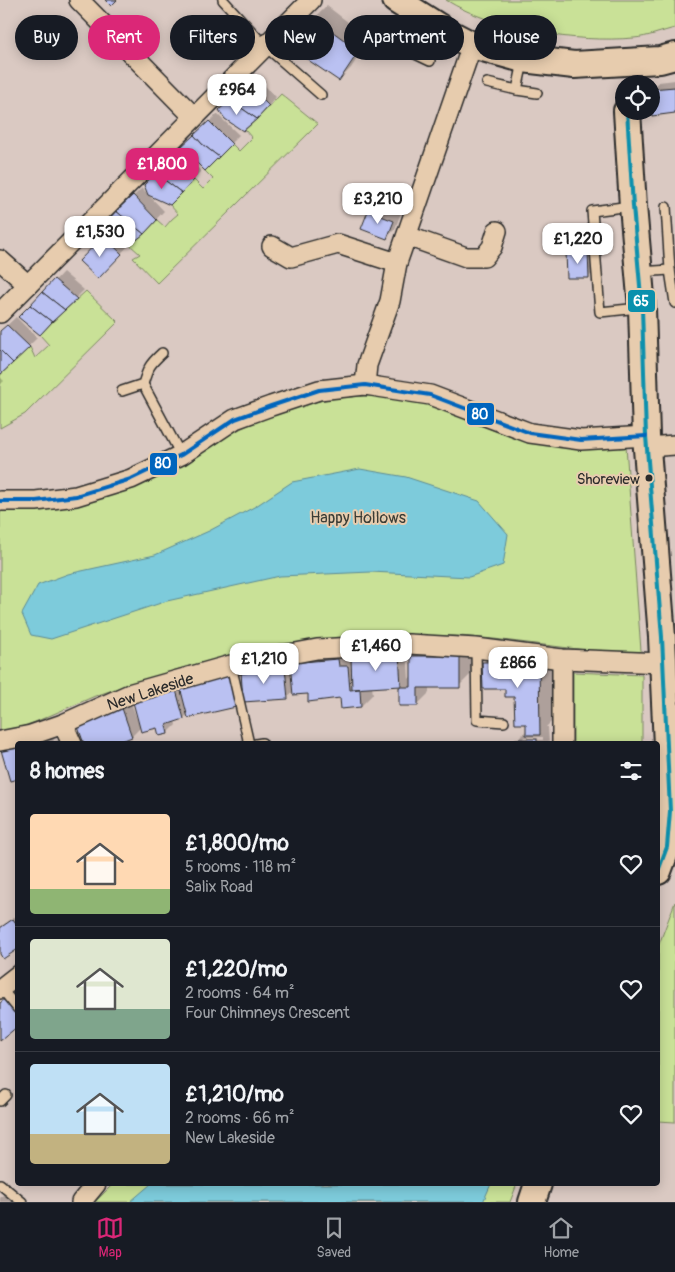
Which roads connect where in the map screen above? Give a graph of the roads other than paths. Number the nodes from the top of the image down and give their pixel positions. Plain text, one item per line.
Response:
1 (79, 0) edge
2 (223, 0) edge
3 (311, 0) edge
4 (396, 0) edge
5 (296, 15) edge
6 (420, 15) edge
7 (464, 40) edge
8 (472, 45) joint
9 (265, 46) joint
10 (675, 56) edge
11 (281, 60) edge
12 (523, 60) edge
13 (532, 60) edge
14 (625, 73) edge
15 (487, 83) dead end
16 (517, 90) junction
17 (537, 93) dead end
18 (320, 95) dead end
19 (194, 118) junction
20 (628, 120) edge
21 (633, 206) junction
22 (666, 207) dead end
23 (497, 231) dead end
24 (407, 236) junction
25 (272, 246) dead end
26 (0, 260) edge
27 (397, 263) junction
28 (670, 270) junction
29 (640, 272) junction
30 (28, 285) junction
31 (675, 303) edge
32 (642, 308) junction
33 (0, 313) edge
34 (162, 354) dead end
35 (143, 384) junction
36 (365, 385) junction
37 (122, 392) dead end
38 (646, 441) junction
39 (675, 445) edge
40 (181, 455) junction
41 (0, 501) edge
42 (476, 648) junction
43 (562, 659) junction
44 (663, 664) junction
45 (231, 665) junction
46 (504, 722) dead end
47 (63, 724) junction
48 (0, 741) edge
49 (71, 741) edge
50 (249, 741) edge
51 (562, 741) edge
52 (673, 811) edge
53 (660, 866) edge
54 (5, 983) edge
55 (15, 1003) edge
56 (0, 1184) edge
57 (94, 1186) edge
58 (537, 1186) edge
59 (22, 1202) edge
60 (81, 1202) edge
61 (532, 1202) edge

1 - 19 street
2 - 9 lane
3 - 5 street
4 - 6 street
7 - 8 street
8 - 24 street
9 - 19 street
10 - 14 street
11 - 18 lane
12 - 16 lane
13 - 14 street
15 - 16 lane
16 - 17 lane
19 - 30 street
20 - 21 street
21 - 29 street
21 - 32 lane
22 - 28 lane
23 - 24 street
24 - 27 street
25 - 27 street
26 - 30 street
27 - 36 street
28 - 29 lane
28 - 31 lane
29 - 32 street
30 - 33 street
32 - 38 street
34 - 35 lane
35 - 37 lane
35 - 40 lane
36 - 38 street
36 - 40 street
38 - 39 street
38 - 44 street
40 - 41 street
42 - 43 street, New Lakeside
42 - 45 street, New Lakeside
42 - 46 lane
43 - 44 street, New Lakeside
43 - 51 street
44 - 52 street
45 - 47 street, New Lakeside
45 - 50 lane
47 - 48 street, New Lakeside
47 - 49 street
52 - 53 street
54 - 55 lane
56 - 59 lane
57 - 60 street
58 - 61 street

